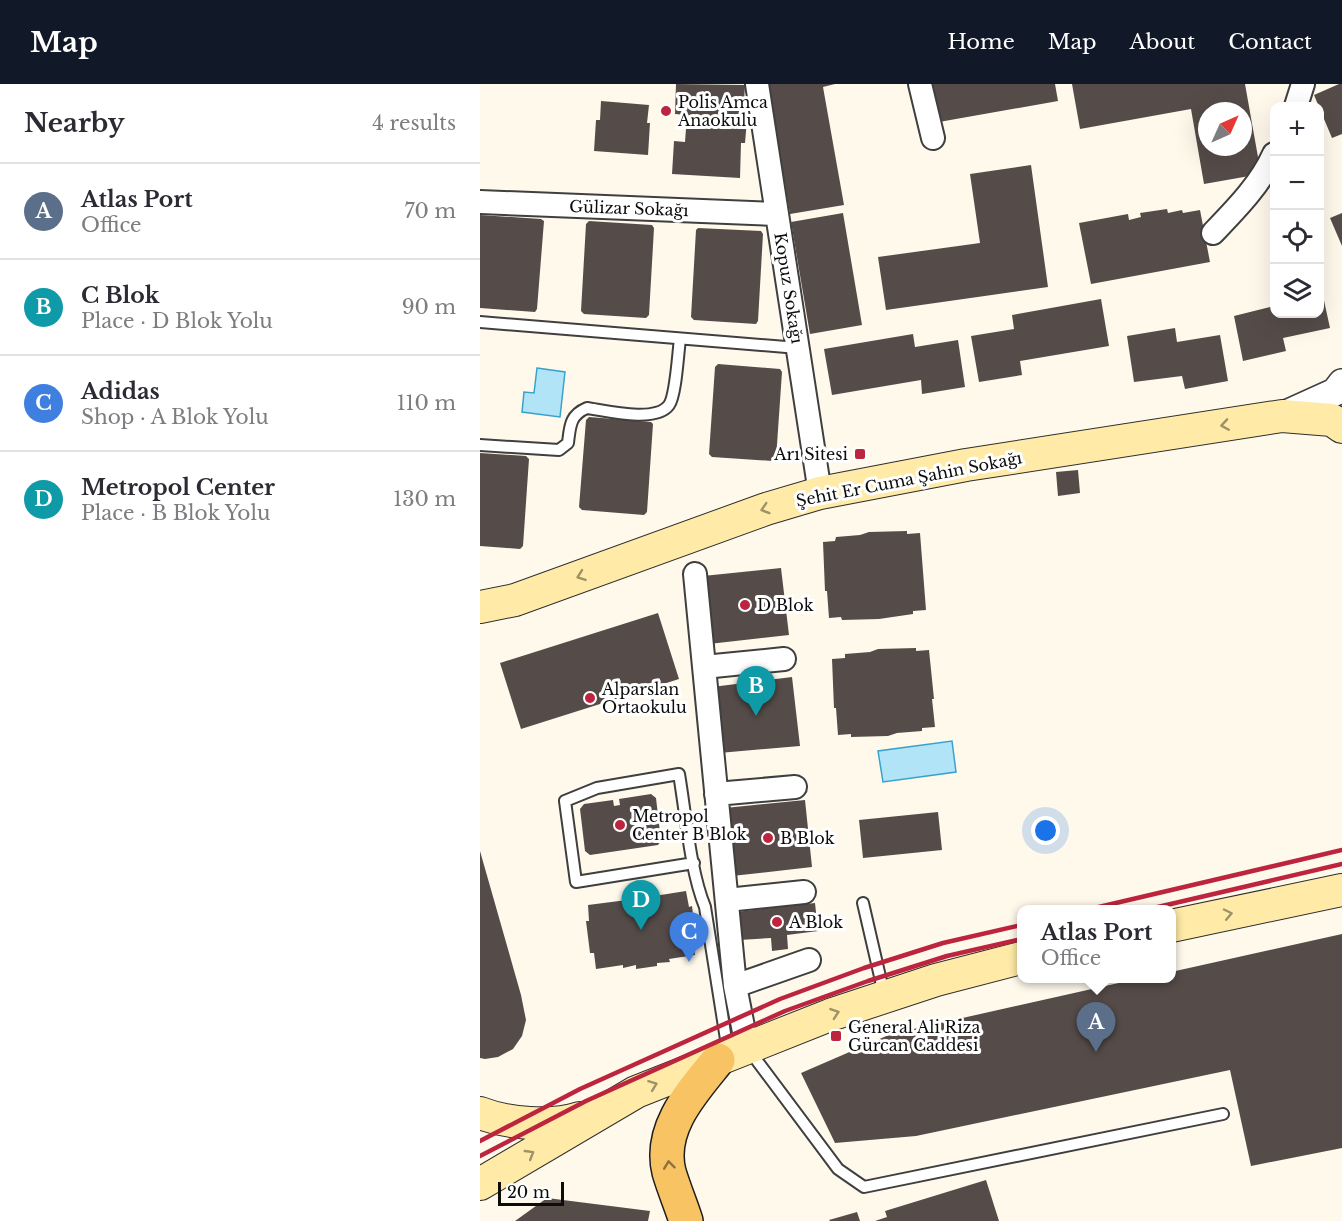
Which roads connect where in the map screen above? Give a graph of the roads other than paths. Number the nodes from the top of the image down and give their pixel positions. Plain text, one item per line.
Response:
1 (757, 84) edge
2 (920, 84) edge
3 (1303, 84) edge
4 (1297, 102) edge
5 (933, 138) dead end
6 (1274, 156) edge
7 (480, 202) edge
8 (777, 214) junction
9 (1213, 233) dead end
10 (480, 322) edge
11 (680, 339) junction
12 (798, 348) junction
13 (1342, 383) edge
14 (1282, 416) junction
15 (1342, 427) edge
16 (480, 444) edge
17 (820, 493) junction
18 (695, 574) dead end
19 (480, 607) edge
20 (784, 659) dead end
21 (704, 667) junction
22 (795, 787) dead end
23 (717, 795) junction
24 (694, 863) junction
25 (1340, 890) edge
26 (804, 892) dead end
27 (727, 900) junction
28 (863, 903) dead end
29 (1176, 925) edge
30 (1017, 959) edge
31 (809, 960) dead end
32 (735, 986) junction
33 (885, 997) junction
34 (731, 1054) junction
35 (601, 1112) junction
36 (480, 1113) edge
37 (1223, 1114) dead end
38 (480, 1184) edge
39 (686, 1221) edge

1 - 8 street, Kopuz Sokağı
2 - 5 street
3 - 4 street
6 - 9 street
7 - 8 street, Gülizar Sokağı
8 - 12 street, Kopuz Sokağı
10 - 11 lane
11 - 12 lane
11 - 16 lane
12 - 17 street, Kopuz Sokağı
13 - 14 street, Şehit Er Cuma Şahin Sokağı
14 - 15 main road
14 -> 17 main road, Şehit Er Cuma Şahin Sokağı
17 -> 19 main road, Şehit Er Cuma Şahin Sokağı
18 - 21 street
20 - 21 street
21 - 23 street
22 - 23 street
23 - 27 street
24 - 24 lane
24 - 34 lane
29 -> 25 main road
26 - 27 street
27 - 32 street
28 - 33 lane
30 - 33 main road
31 - 32 street
32 - 34 street
34 -> 33 main road
35 -> 34 main road
34 - 37 lane
39 -> 34 main road
35 - 36 main road
38 -> 35 main road

